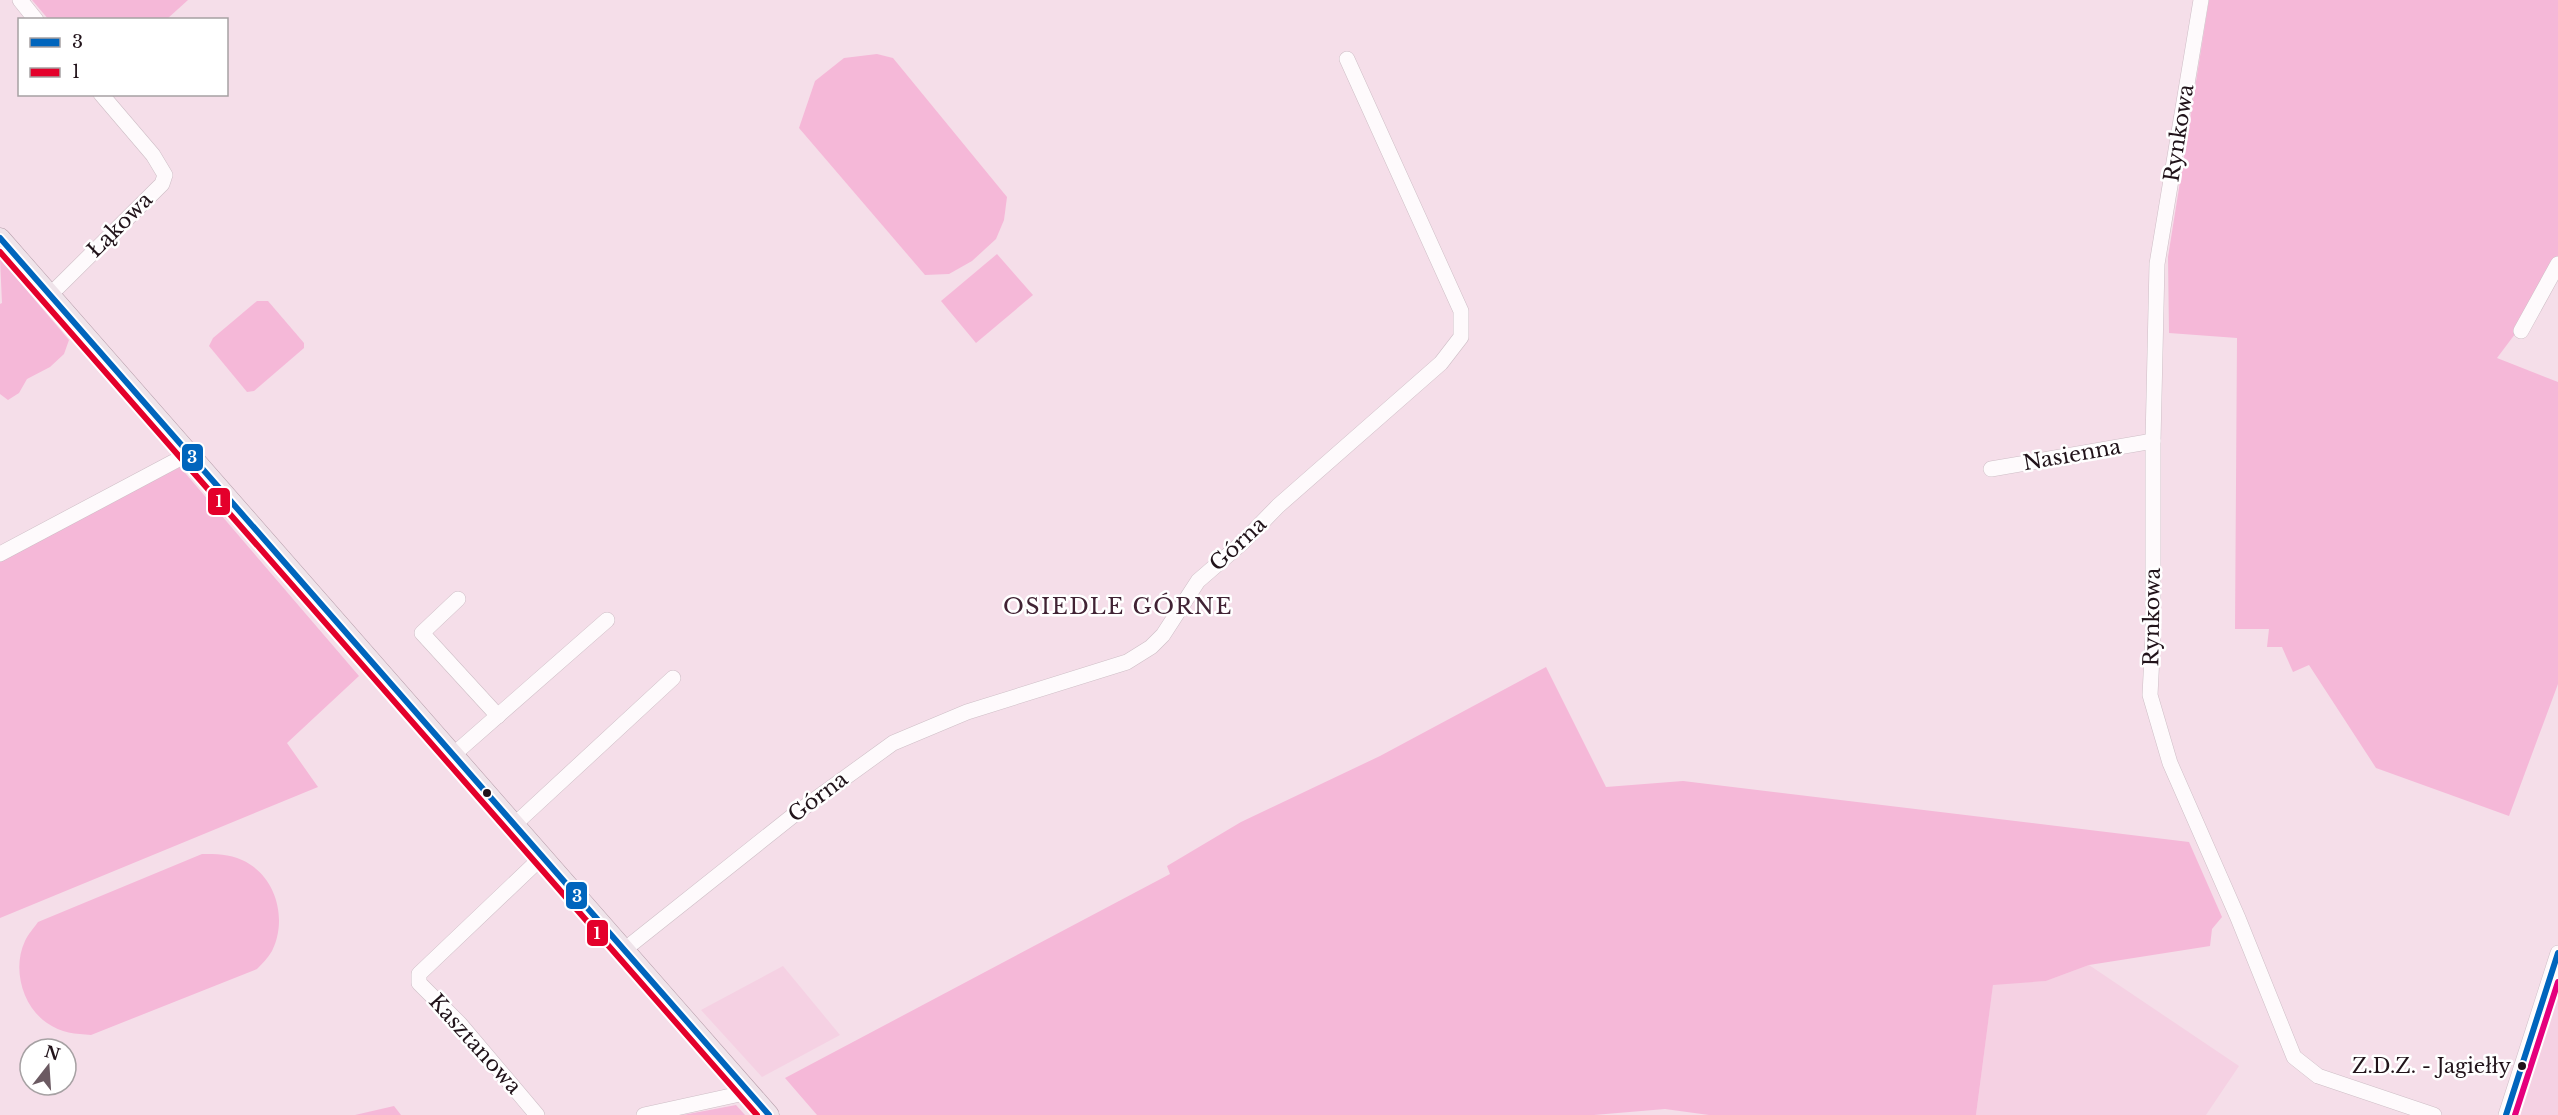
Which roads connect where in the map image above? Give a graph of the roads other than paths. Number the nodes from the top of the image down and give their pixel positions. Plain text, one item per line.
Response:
1 (20, 0) edge
2 (2201, 0) edge
3 (34, 18) edge
4 (1347, 59) dead end
5 (103, 96) edge
6 (0, 238) edge
7 (2558, 264) edge
8 (50, 295) junction
9 (2521, 331) dead end
10 (2153, 441) junction
11 (187, 452) junction
12 (1991, 469) dead end
13 (0, 554) edge
14 (458, 599) dead end
15 (607, 620) dead end
16 (673, 678) dead end
17 (498, 716) junction
18 (453, 755) junction
19 (514, 825) junction
20 (542, 858) junction
21 (624, 950) junction
22 (2558, 953) edge
23 (749, 1092) junction
24 (537, 1115) edge
25 (644, 1115) edge
26 (769, 1115) edge
27 (2434, 1115) edge
28 (2506, 1115) edge

1 - 3 street
2 - 10 street, Rynkowa
4 - 21 street, Górna
5 - 8 street, Łąkowa
6 - 8 main road
7 - 9 street
8 - 11 main road
10 - 12 street, Nasienna
10 - 27 street, Rynkowa
11 - 13 street
11 - 18 main road
14 - 17 street
15 - 17 street
16 - 19 street
17 - 18 street
18 - 19 main road
19 - 20 main road
20 - 21 main road
20 - 24 street, Kasztanowa
21 - 23 main road
22 - 28 street
23 - 25 street
23 - 26 main road

